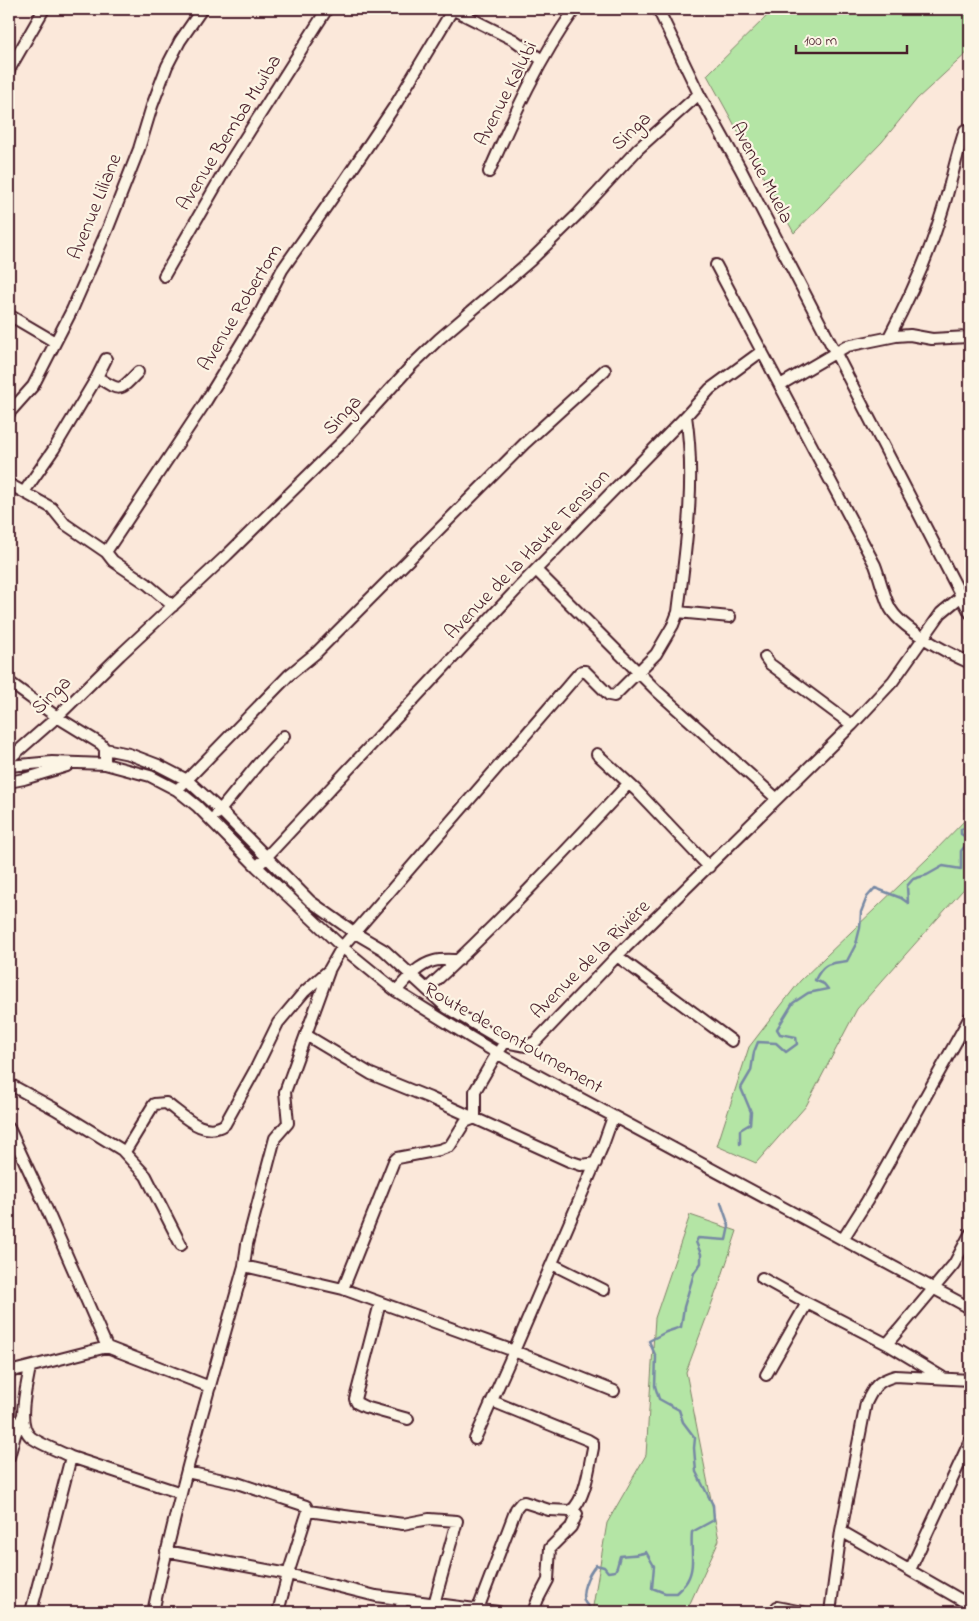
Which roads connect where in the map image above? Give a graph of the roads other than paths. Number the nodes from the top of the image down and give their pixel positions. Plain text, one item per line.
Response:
1 (44, 9) edge
2 (202, 9) edge
3 (327, 9) edge
4 (453, 9) edge
5 (576, 9) edge
6 (658, 9) edge
7 (542, 60) junction
8 (9, 70) edge
9 (699, 94) junction
10 (965, 130) dead end
11 (489, 172) dead end
12 (716, 266) dead end
13 (164, 276) dead end
14 (9, 315) edge
15 (889, 337) junction
16 (968, 337) dead end
17 (55, 342) junction
18 (762, 351) junction
19 (835, 353) junction
20 (106, 359) dead end
21 (605, 370) dead end
22 (138, 372) dead end
23 (97, 377) junction
24 (780, 385) junction
25 (9, 413) edge
26 (686, 416) junction
27 (9, 484) edge
28 (24, 492) junction
29 (106, 552) junction
30 (536, 570) junction
31 (970, 589) edge
32 (961, 597) junction
33 (173, 606) junction
34 (678, 612) junction
35 (970, 613) edge
36 (730, 618) dead end
37 (924, 638) junction
38 (765, 657) dead end
39 (970, 663) edge
40 (638, 673) junction
41 (9, 682) edge
42 (57, 717) junction
43 (852, 725) junction
44 (284, 736) dead end
45 (105, 749) junction
46 (597, 754) dead end
47 (9, 759) edge
48 (75, 764) junction
49 (105, 764) junction
50 (9, 766) edge
51 (187, 780) junction
52 (9, 782) edge
53 (628, 784) junction
54 (177, 790) junction
55 (776, 798) junction
56 (220, 810) junction
57 (212, 820) junction
58 (267, 857) junction
59 (709, 866) junction
60 (258, 867) junction
61 (355, 932) junction
62 (342, 948) junction
63 (617, 956) junction
64 (459, 960) junction
65 (330, 970) junction
66 (412, 974) junction
67 (427, 989) junction
68 (396, 991) junction
69 (970, 1017) edge
70 (306, 1036) junction
71 (506, 1042) junction
72 (732, 1042) dead end
73 (497, 1053) junction
74 (9, 1084) edge
75 (613, 1117) junction
76 (475, 1118) junction
77 (9, 1128) edge
78 (122, 1150) junction
79 (596, 1163) junction
80 (970, 1234) edge
81 (843, 1239) junction
82 (181, 1245) dead end
83 (552, 1264) junction
84 (244, 1266) junction
85 (762, 1278) dead end
86 (934, 1288) junction
87 (343, 1289) junction
88 (604, 1290) dead end
89 (380, 1302) junction
90 (807, 1303) junction
91 (970, 1308) edge
92 (887, 1344) junction
93 (107, 1347) junction
94 (514, 1351) junction
95 (30, 1367) junction
96 (10, 1369) edge
97 (766, 1374) dead end
98 (943, 1377) junction
99 (970, 1380) edge
100 (210, 1387) junction
101 (614, 1391) dead end
102 (492, 1401) junction
103 (22, 1417) junction
104 (408, 1419) dead end
105 (475, 1439) dead end
106 (970, 1441) edge
107 (9, 1457) edge
108 (71, 1457) junction
109 (187, 1472) junction
110 (181, 1493) junction
111 (308, 1511) junction
112 (577, 1514) dead end
113 (841, 1531) junction
114 (166, 1551) junction
115 (910, 1570) junction
116 (288, 1574) junction
117 (402, 1600) junction
118 (970, 1605) edge
119 (438, 1607) edge
120 (777, 1607) dead end
121 (478, 1609) junction
122 (31, 1612) edge
123 (153, 1612) edge
124 (278, 1612) edge
125 (400, 1612) edge
126 (498, 1612) edge
127 (533, 1612) edge
128 (803, 1612) edge
129 (830, 1612) edge

1 - 8 street
2 - 17 street, Avenue Liliane
3 - 13 street, Avenue Bemba Mwiba
4 - 7 street
4 - 29 street, Avenue Robertom
5 - 7 street, Avenue Kalubi
6 - 9 street, Avenue Muela
7 - 11 street, Avenue Kalubi
9 - 19 street, Avenue Muela
9 - 33 street, Singa
10 - 15 street
12 - 18 street
14 - 17 street
15 - 16 street
15 - 19 street
17 - 25 street, Avenue Liliane
18 - 24 street
18 - 26 street, Avenue de la Haute Tension
19 - 24 street
19 - 32 street, Avenue Muela
20 - 23 street
21 - 51 street
22 - 23 street
23 - 28 street
24 - 37 street
26 - 30 street, Avenue de la Haute Tension
26 - 34 street
27 - 28 street
28 - 29 street
29 - 33 street
30 - 40 street
30 - 58 street, Avenue de la Haute Tension
31 - 32 street, Avenue de la Rivière
32 - 35 street
32 - 37 street, Avenue de la Rivière
33 - 42 street, Singa
34 - 36 street
34 - 40 street
37 - 39 street
37 - 43 street, Avenue de la Rivière
38 - 43 street
40 - 55 street
40 - 61 street
41 - 42 street
42 - 45 street
42 - 47 street, Singa
43 - 55 street, Avenue de la Rivière
44 - 56 street
45 - 49 street
45 - 51 street
46 - 53 street
48 - 49 street, Route de contournement
48 - 50 street, Route de contournement
48 - 52 street, Route de contournement
49 - 54 street, Route de contournement
51 - 54 street
51 - 56 street
53 - 59 street
53 - 64 street
54 - 57 street, Route de contournement
55 - 59 street, Avenue de la Rivière
56 - 57 street
56 - 58 street
57 - 60 street, Route de contournement
58 - 60 street, Avenue de la Haute Tension
58 - 61 street
59 - 63 street, Avenue de la Rivière
60 - 62 street, Route de contournement
61 - 62 street
61 - 66 street
62 - 65 street
62 - 68 street, Route de contournement
63 - 71 street, Avenue de la Rivière
63 - 72 street
64 - 66 street
64 - 67 street
65 - 70 street
65 - 78 street
66 - 67 street
66 - 68 street
67 - 71 street
68 - 73 street, Route de contournement
69 - 81 street
70 - 76 street
70 - 84 street
71 - 73 street
73 - 75 street, Route de contournement
73 - 76 street
74 - 78 street
75 - 79 street
75 - 81 street, Route de contournement
76 - 79 street
76 - 87 street
77 - 93 street
78 - 82 street
79 - 83 street
80 - 86 street
81 - 86 street, Route de contournement
83 - 88 street
83 - 94 street
84 - 87 street
84 - 100 street
85 - 90 street
86 - 91 street, Route de contournement
86 - 92 street
87 - 89 street
89 - 94 street
89 - 104 street
90 - 92 street
90 - 97 street
92 - 98 street
93 - 95 street
93 - 100 street
94 - 101 street
94 - 102 street
95 - 96 street
95 - 103 street
98 - 99 street
98 - 113 street
100 - 109 street
102 - 105 street
102 - 121 street
103 - 107 street
103 - 108 street
106 - 115 street
108 - 110 street
108 - 122 street
109 - 110 street
109 - 111 street
110 - 114 street
111 - 116 street
111 - 119 street
112 - 127 street
113 - 115 street
113 - 129 street
114 - 116 street
114 - 123 street
115 - 118 street
116 - 117 street
116 - 124 street
117 - 119 street
117 - 125 street
119 - 121 street
120 - 128 street
121 - 126 street

